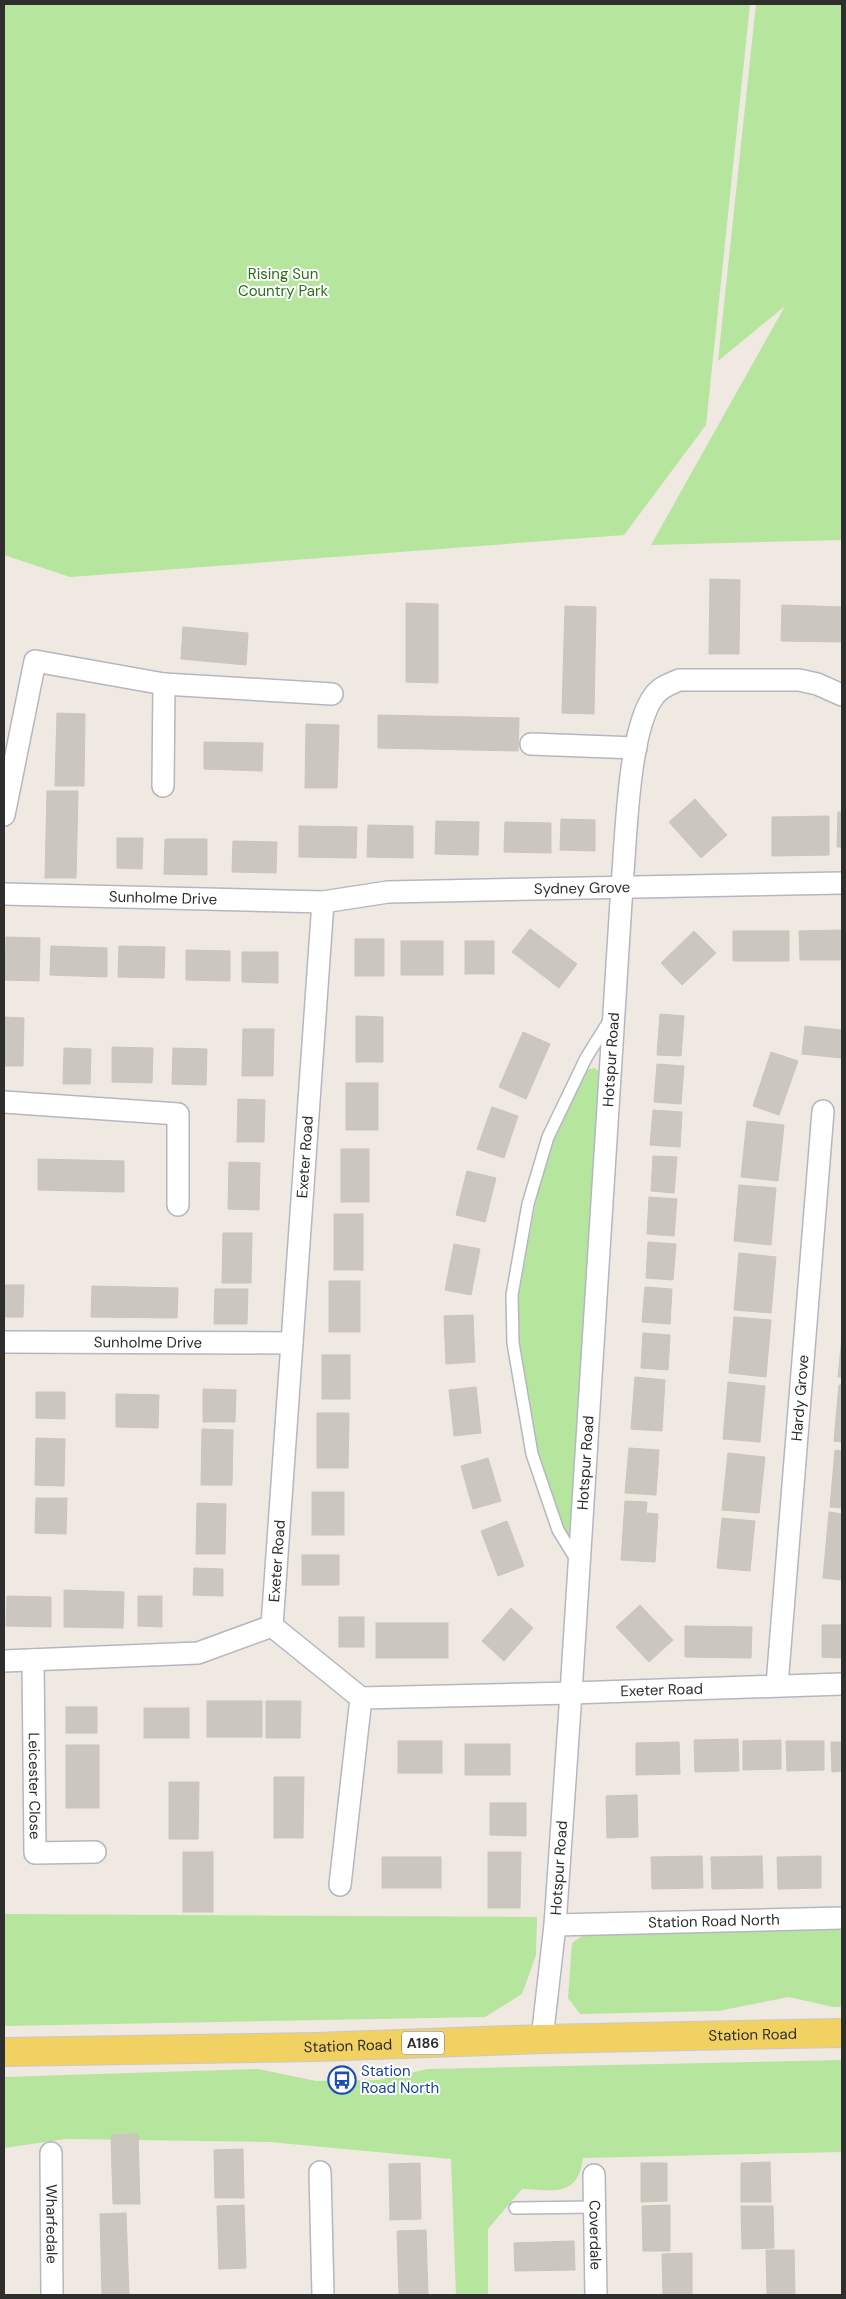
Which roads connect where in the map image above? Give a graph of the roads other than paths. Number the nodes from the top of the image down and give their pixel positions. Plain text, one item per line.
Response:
1 (164, 684) junction
2 (332, 694) dead end
3 (842, 695) edge
4 (531, 744) dead end
5 (636, 748) junction
6 (164, 786) dead end
7 (4, 815) edge
8 (842, 883) edge
9 (622, 886) junction
10 (4, 894) edge
11 (323, 902) junction
12 (614, 1014) junction
13 (4, 1102) edge
14 (823, 1111) dead end
15 (178, 1205) dead end
16 (4, 1342) edge
17 (292, 1343) junction
18 (579, 1565) junction
19 (272, 1626) junction
20 (33, 1660) junction
21 (4, 1661) edge
22 (842, 1684) edge
23 (777, 1685) junction
24 (571, 1693) junction
25 (361, 1698) junction
26 (95, 1852) dead end
27 (340, 1885) dead end
28 (842, 1918) edge
29 (555, 1925) junction
30 (842, 2033) edge
31 (542, 2039) junction
32 (4, 2052) edge
33 (51, 2154) dead end
34 (320, 2172) dead end
35 (594, 2175) dead end
36 (594, 2207) junction
37 (515, 2208) dead end
38 (52, 2295) edge
39 (323, 2295) edge
40 (596, 2295) edge

1 - 2 street
1 - 6 street
1 - 7 street
3 - 5 street, Hotspur Road
4 - 5 street
5 - 9 street, Hotspur Road
8 - 9 street, Sydney Grove
9 - 11 street, Sydney Grove
9 - 12 street, Hotspur Road
10 - 11 street, Sunholme Drive
11 - 17 street, Exeter Road
12 - 18 street, Hotspur Road
12 - 18 lane
13 - 15 street
14 - 23 street, Hardy Grove
16 - 17 street, Sunholme Drive
17 - 19 street, Exeter Road
18 - 24 street, Hotspur Road
19 - 20 street
19 - 25 street
20 - 21 street
20 - 26 street, Leicester Close
22 - 23 street, Exeter Road
23 - 24 street, Exeter Road
24 - 25 street, Exeter Road
24 - 29 street, Hotspur Road
25 - 27 street
28 - 29 street, Station Road North
29 - 31 street, Hotspur Road
30 - 31 main road, Station Road / A186
31 - 32 main road, Station Road / A186
33 - 38 street, Wharfedale
34 - 39 street
35 - 36 street, Coverdale
36 - 37 lane
36 - 40 street, Coverdale

